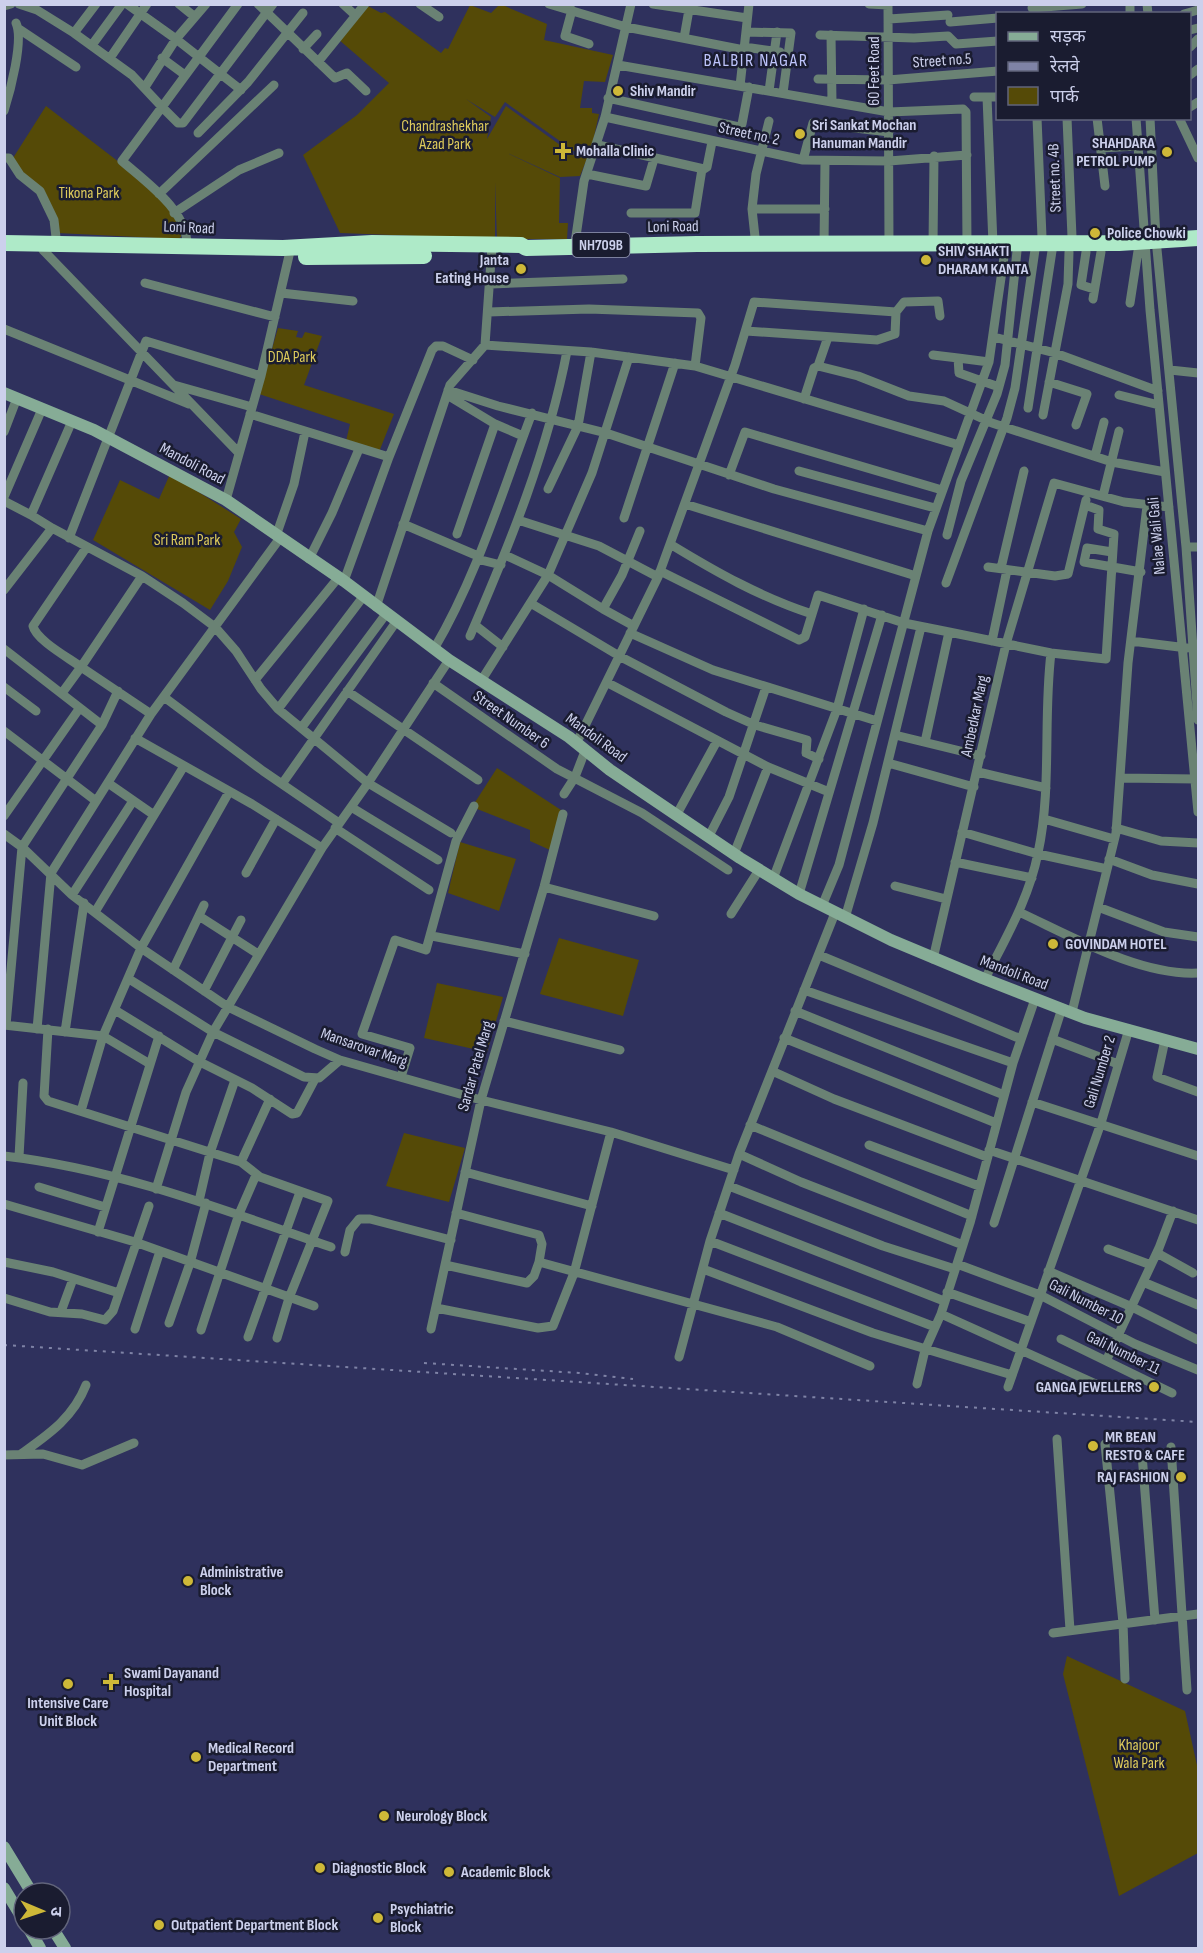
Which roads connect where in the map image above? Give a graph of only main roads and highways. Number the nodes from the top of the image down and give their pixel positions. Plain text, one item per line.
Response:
1 (1198, 238) edge
2 (4, 243) edge
3 (1041, 246) junction
4 (52, 248) junction
5 (1198, 248) edge
6 (1005, 249) junction
7 (1150, 249) junction
8 (4, 250) edge
9 (574, 250) junction
10 (290, 252) junction

1 - 7 highway, Loni Road / NH709B
2 - 4 highway, Loni Road / NH709B
3 - 6 highway, Loni Road / NH709B
3 - 6 highway, Loni Road / NH709B
3 - 7 highway, Loni Road / NH709B
3 - 7 highway, Loni Road / NH709B
4 - 8 highway, Loni Road / NH709B
4 - 10 highway, Loni Road / NH709B
4 - 10 highway, Loni Road / NH709B
5 - 7 highway, Loni Road / NH709B
6 - 9 highway, Loni Road / NH709B
6 - 9 highway, Loni Road / NH709B
9 - 10 highway, Loni Road / NH709B

